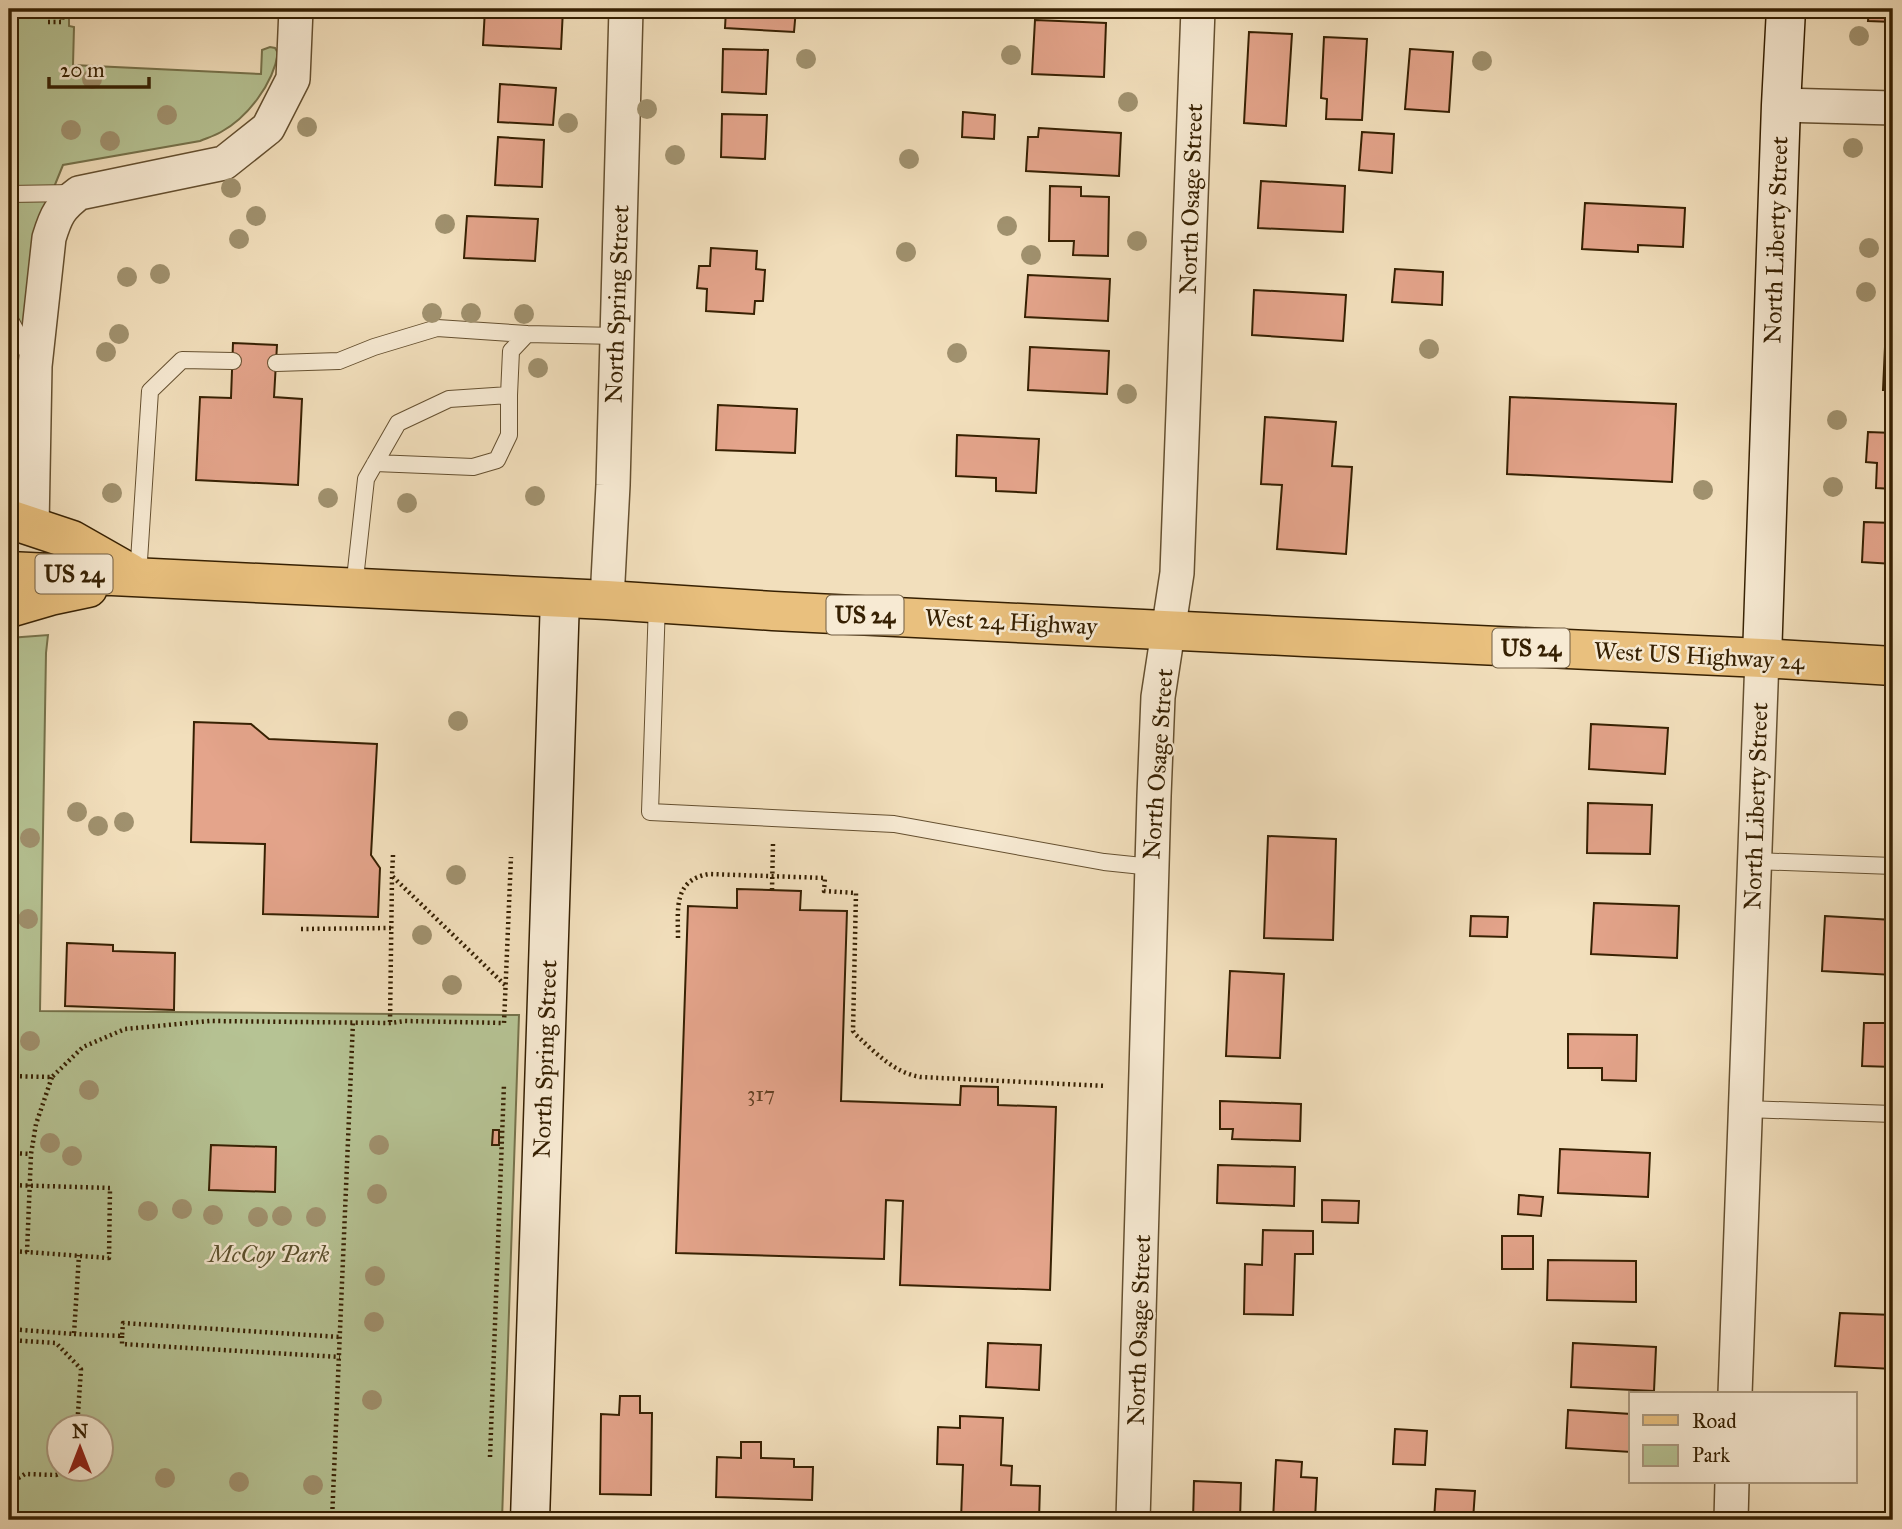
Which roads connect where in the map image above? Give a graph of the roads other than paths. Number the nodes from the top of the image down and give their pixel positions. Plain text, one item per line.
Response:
1 (296, 9) edge
2 (626, 9) edge
3 (1198, 9) edge
4 (1786, 9) edge
5 (1781, 105) junction
6 (1893, 108) edge
7 (79, 193) junction
8 (9, 194) edge
9 (9, 318) edge
10 (527, 334) junction
11 (617, 336) junction
12 (233, 361) dead end
13 (276, 363) dead end
14 (35, 366) junction
15 (509, 395) junction
16 (375, 463) junction
17 (20, 523) edge
18 (9, 571) edge
19 (138, 578) junction
20 (354, 588) junction
21 (560, 598) junction
22 (607, 600) junction
23 (657, 603) junction
24 (9, 608) edge
25 (1170, 629) junction
26 (1762, 658) junction
27 (1893, 666) edge
28 (1755, 860) junction
29 (1893, 866) edge
30 (1152, 867) junction
31 (1746, 1109) junction
32 (1893, 1114) edge
33 (1735, 1392) edge
34 (1732, 1484) edge
35 (530, 1520) edge
36 (1133, 1520) edge
37 (1731, 1520) edge

1 - 7 street
2 - 11 street, North Spring Street
3 - 25 street, North Osage Street
4 - 5 street, North Liberty Street
5 - 6 street
5 - 26 street, North Liberty Street
7 - 8 lane
7 - 14 street
9 - 14 lane
10 - 11 lane
10 - 13 lane
10 - 15 lane
11 - 22 street, North Spring Street
12 - 19 lane
14 - 17 street
15 - 16 lane
15 - 16 lane
16 - 20 lane
17 - 19 main road
18 - 19 main road, US 24
19 - 20 main road, US 24
19 - 24 main road
20 - 21 main road, US 24
21 - 22 main road, West 24 Highway / US 24
21 - 35 street, North Spring Street
22 - 23 main road, West 24 Highway / US 24
23 - 25 main road, West 24 Highway / US 24
23 - 30 lane
25 - 26 main road, West US Highway 24 / US 24
25 - 30 street, North Osage Street
26 - 27 main road, West US Highway 24 / US 24
26 - 28 street, North Liberty Street
28 - 29 lane
28 - 31 street, North Liberty Street
30 - 36 street, North Osage Street
31 - 32 lane
31 - 33 street, North Liberty Street
34 - 37 street

